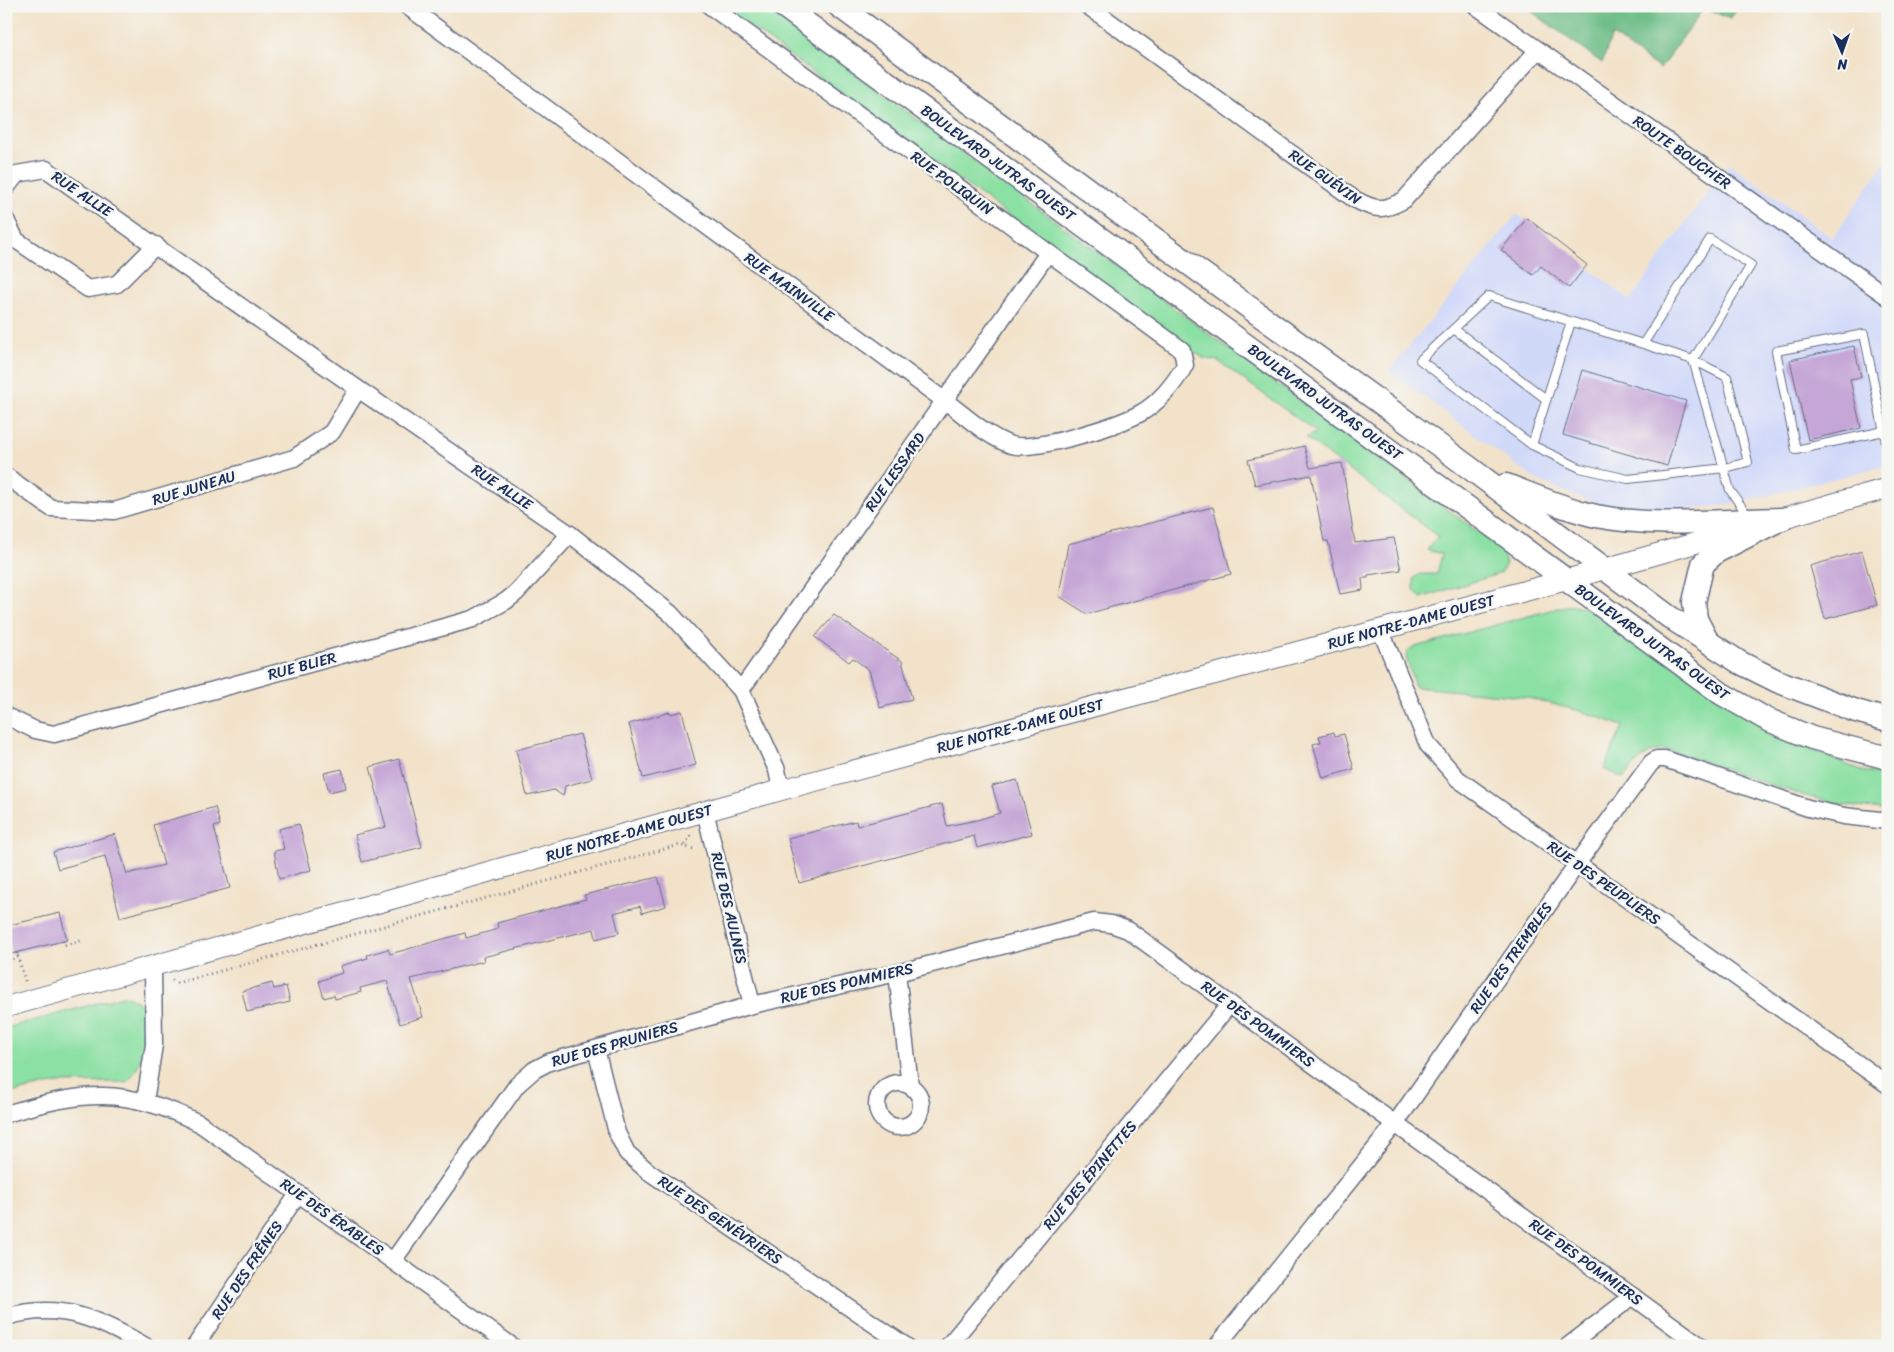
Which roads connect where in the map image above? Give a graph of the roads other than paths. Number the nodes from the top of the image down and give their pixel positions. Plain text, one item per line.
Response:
1 (407, 6) edge
2 (710, 6) edge
3 (783, 6) edge
4 (839, 6) edge
5 (1088, 6) edge
6 (1476, 6) edge
7 (1537, 50) junction
8 (6, 188) edge
9 (6, 220) edge
10 (156, 245) junction
11 (1048, 253) junction
12 (1888, 297) edge
13 (1571, 322) junction
14 (1454, 329) junction
15 (1643, 344) junction
16 (1693, 360) junction
17 (1186, 365) joint
18 (358, 388) junction
19 (1546, 399) junction
20 (945, 401) junction
21 (1886, 430) edge
22 (1532, 445) junction
23 (1888, 452) edge
24 (1725, 468) junction
25 (1477, 473) junction
26 (6, 476) edge
27 (1888, 488) edge
28 (1782, 519) junction
29 (1750, 520) junction
30 (570, 534) junction
31 (1607, 569) junction
32 (1566, 580) junction
33 (1381, 631) junction
34 (1708, 642) junction
35 (741, 690) junction
36 (6, 716) edge
37 (1888, 720) edge
38 (1888, 758) edge
39 (781, 790) junction
40 (705, 811) junction
41 (1888, 822) edge
42 (1577, 864) junction
43 (153, 966) junction
44 (897, 973) junction
45 (1230, 1004) junction
46 (752, 1005) junction
47 (6, 1007) edge
48 (596, 1049) junction
49 (1888, 1085) edge
50 (910, 1086) dead end
51 (145, 1101) junction
52 (6, 1114) edge
53 (1395, 1124) junction
54 (298, 1194) junction
55 (393, 1261) junction
56 (1633, 1296) junction
57 (6, 1317) edge
58 (145, 1346) edge
59 (195, 1346) edge
60 (512, 1346) edge
61 (906, 1346) edge
62 (948, 1346) edge
63 (1217, 1346) edge
64 (1568, 1346) edge
65 (1701, 1346) edge

1 - 20 street, RUE MAINVILLE
2 - 11 street, RUE POLIQUIN
3 - 32 main road, BOULEVARD JUTRAS OUEST
4 - 25 main road, BOULEVARD JUTRAS OUEST
5 - 7 street, RUE GUÉVIN
6 - 7 street, ROUTE BOUCHER
7 - 12 street, ROUTE BOUCHER
8 - 10 street, RUE ALLIE
9 - 10 street
10 - 18 street, RUE ALLIE
11 - 17 street, RUE POLIQUIN
11 - 20 street, RUE LESSARD
13 - 14 lane
13 - 15 lane
13 - 19 lane
14 - 19 lane
14 - 22 lane
15 - 16 lane
15 - 16 lane
16 - 24 lane
16 - 24 lane
17 - 20 street, RUE MAINVILLE
18 - 26 street, RUE JUNEAU
18 - 30 street, RUE ALLIE
19 - 22 lane
20 - 35 street, RUE LESSARD
21 - 21 lane
21 - 23 lane
22 - 24 lane
24 - 29 lane
25 - 29 main road
25 - 31 main road, BOULEVARD JUTRAS OUEST
27 - 28 street, RUE NOTRE-DAME OUEST
28 - 29 main road
28 - 31 street, RUE NOTRE-DAME OUEST
28 - 34 main road
30 - 35 street, RUE ALLIE
30 - 36 street, RUE BLIER
31 - 32 street, RUE NOTRE-DAME OUEST
31 - 34 main road, BOULEVARD JUTRAS OUEST
32 - 33 street, RUE NOTRE-DAME OUEST
32 - 38 main road, BOULEVARD JUTRAS OUEST
33 - 39 street, RUE NOTRE-DAME OUEST
33 - 42 street, RUE DES PEUPLIERS
34 - 37 main road, BOULEVARD JUTRAS OUEST
35 - 39 street, RUE ALLIE
39 - 40 street, RUE NOTRE-DAME OUEST
40 - 43 street, RUE NOTRE-DAME OUEST
40 - 46 street, RUE DES AULNES
41 - 42 street, RUE DES TREMBLES
42 - 49 street, RUE DES PEUPLIERS
42 - 53 street, RUE DES TREMBLES
43 - 47 street, RUE NOTRE-DAME OUEST
43 - 51 street
44 - 45 street, RUE DES POMMIERS
44 - 46 street, RUE DES POMMIERS
44 - 50 street
45 - 53 street, RUE DES POMMIERS
45 - 62 street, RUE DES ÉPINETTES
46 - 48 street, RUE DES PRUNIERS
48 - 55 street, RUE DES PRUNIERS
48 - 61 street, RUE DES GENÉVRIERS
51 - 52 street, RUE DES ÉRABLES
51 - 54 street, RUE DES ÉRABLES
53 - 56 street, RUE DES POMMIERS
53 - 63 street, RUE DES TREMBLES
54 - 55 street, RUE DES ÉRABLES
54 - 59 street, RUE DES FRÊNES
55 - 60 street, RUE DES ÉRABLES
56 - 64 street
56 - 65 street, RUE DES POMMIERS
57 - 58 street

